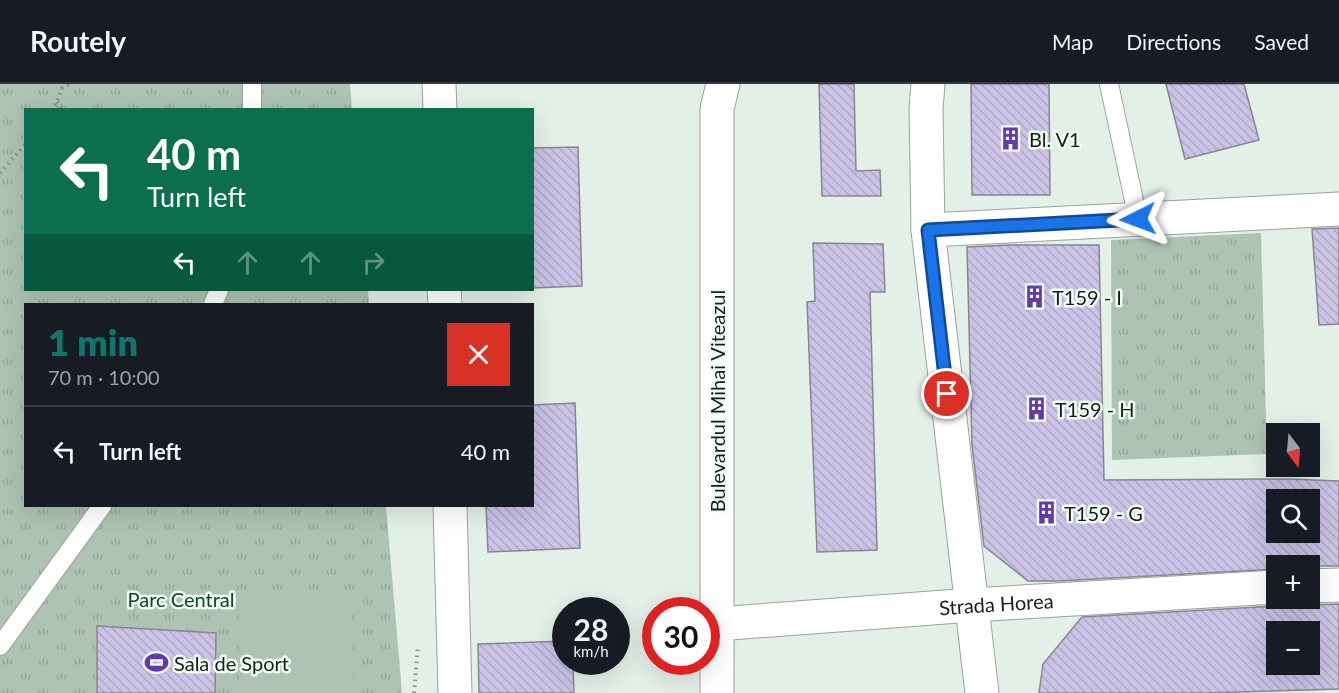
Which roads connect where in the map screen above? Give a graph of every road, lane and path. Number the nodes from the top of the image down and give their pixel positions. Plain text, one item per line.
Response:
1 (71, 84) edge
2 (252, 84) edge
3 (439, 84) edge
4 (928, 84) edge
5 (1109, 84) edge
6 (62, 86) edge
7 (717, 92) edge
8 (57, 102) junction
9 (52, 108) edge
10 (62, 108) edge
11 (252, 108) edge
12 (440, 108) edge
13 (24, 145) edge
14 (0, 172) edge
15 (1339, 209) edge
16 (1138, 219) junction
17 (928, 230) junction
18 (101, 507) edge
19 (450, 507) edge
20 (1339, 585) edge
21 (1320, 586) edge
22 (1266, 588) edge
23 (717, 597) edge
24 (972, 605) junction
25 (720, 624) edge
26 (0, 646) edge
27 (717, 675) edge
28 (455, 693) edge
29 (717, 693) edge
30 (982, 693) edge

1 - 6 path
2 - 11 lane
3 - 12 street
4 - 17 street
5 - 16 lane
6 - 8 path
7 - 23 street, Bulevardul Mihai Viteazul
8 - 9 path
8 - 10 path
13 - 14 path
15 - 16 street
16 - 17 street
17 - 24 street
18 - 26 lane
19 - 28 street
20 - 21 street
22 - 24 street, Strada Horea
24 - 25 street, Strada Horea
24 - 30 street
27 - 29 street, Bulevardul Mihai Viteazul

